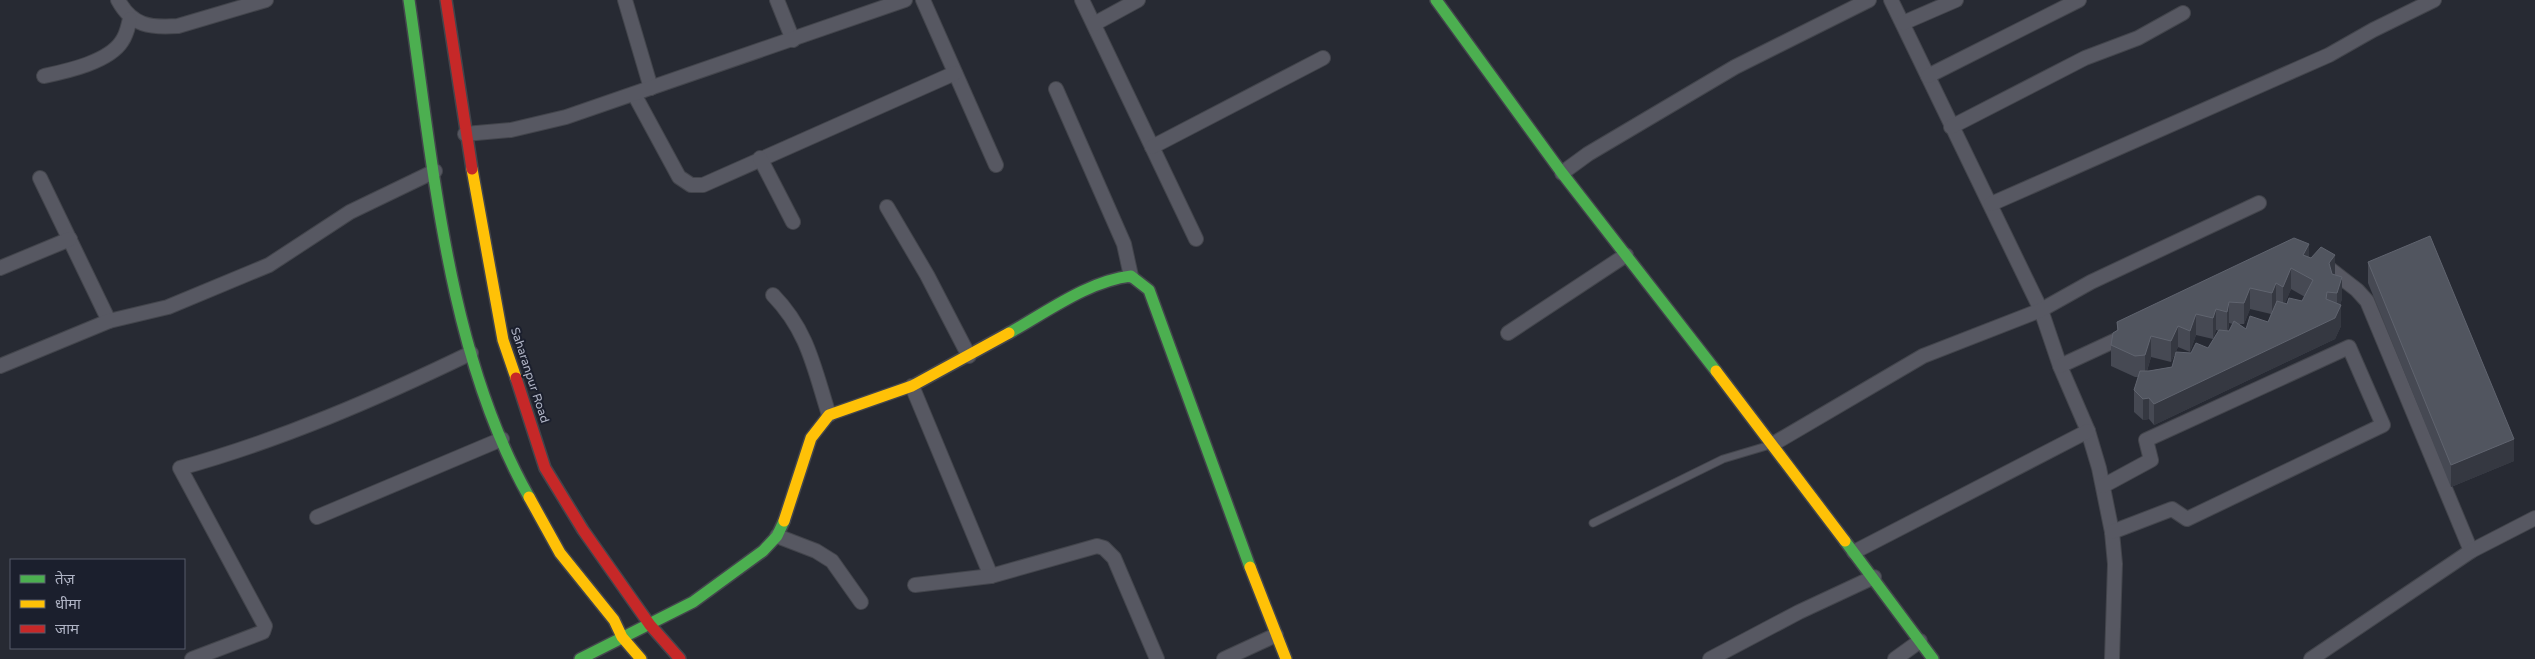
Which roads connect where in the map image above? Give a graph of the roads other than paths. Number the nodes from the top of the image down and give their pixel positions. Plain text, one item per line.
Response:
1 (118, 0) edge
2 (266, 0) edge
3 (408, 0) edge
4 (446, 0) edge
5 (625, 0) edge
6 (777, 0) edge
7 (905, 0) edge
8 (923, 0) edge
9 (1082, 0) edge
10 (1138, 0) edge
11 (1436, 0) edge
12 (1868, 0) edge
13 (1891, 0) edge
14 (1956, 0) edge
15 (2079, 0) edge
16 (2434, 0) edge
17 (2183, 13) dead end
18 (130, 19) junction
19 (1094, 24) junction
20 (1903, 24) junction
21 (794, 40) junction
22 (1322, 58) dead end
23 (955, 73) junction
24 (44, 76) dead end
25 (1928, 76) junction
26 (651, 88) junction
27 (1056, 89) dead end
28 (634, 94) junction
29 (1951, 127) junction
30 (465, 134) junction
31 (1152, 147) junction
32 (760, 158) junction
33 (996, 165) dead end
34 (435, 171) junction
35 (1562, 173) junction
36 (40, 178) dead end
37 (1991, 204) junction
38 (2259, 204) dead end
39 (887, 207) dead end
40 (793, 222) dead end
41 (70, 239) junction
42 (1196, 239) dead end
43 (1626, 255) junction
44 (2310, 258) edge
45 (0, 268) edge
46 (1131, 276) junction
47 (774, 295) dead end
48 (2041, 310) junction
49 (109, 321) junction
50 (2138, 330) edge
51 (1508, 333) dead end
52 (471, 353) junction
53 (969, 356) junction
54 (0, 366) edge
55 (2060, 366) junction
56 (912, 386) junction
57 (829, 414) junction
58 (2088, 431) junction
59 (502, 439) junction
60 (1773, 444) junction
61 (2103, 486) junction
62 (317, 517) dead end
63 (2535, 518) edge
64 (1593, 523) dead end
65 (2112, 532) junction
66 (777, 536) junction
67 (2471, 551) junction
68 (1854, 552) junction
69 (991, 576) junction
70 (1874, 577) junction
71 (915, 585) dead end
72 (861, 602) dead end
73 (650, 625) junction
74 (1276, 635) junction
75 (622, 637) junction
76 (1920, 641) junction
77 (192, 659) edge
78 (580, 659) edge
79 (641, 659) edge
80 (680, 659) edge
81 (1157, 659) edge
82 (1224, 659) edge
83 (1286, 659) edge
84 (1710, 659) edge
85 (1895, 659) edge
86 (1933, 659) edge
87 (2112, 659) edge
88 (2311, 659) edge

1 - 18 street
2 - 18 street
3 - 34 street
4 - 30 street, Saharanpur Road
5 - 26 street
6 - 21 street
7 - 21 street
8 - 23 street
9 - 19 street
10 - 19 street
11 - 35 street
12 - 35 street
13 - 20 street
14 - 20 street
15 - 25 street
16 - 37 street
17 - 29 street
18 - 24 street
19 - 31 street
20 - 25 street
21 - 26 street
22 - 31 street
23 - 32 street
23 - 33 street
25 - 29 street
26 - 28 street
27 - 46 street
28 - 30 street
28 - 32 street
29 - 37 street
30 - 73 street, Saharanpur Road
31 - 42 street
32 - 40 street
34 - 49 street
34 - 52 street
35 - 43 street
36 - 41 street
37 - 48 street
38 - 48 street
39 - 53 street
41 - 45 street
41 - 49 street
43 - 51 street
43 - 60 street
44 - 67 street
46 - 53 street
46 - 74 street
47 - 57 street
48 - 55 street
48 - 60 street
49 - 54 street
50 - 55 street
52 - 59 street
52 - 77 street
53 - 56 street
55 - 58 street
56 - 57 street
56 - 69 street
57 - 66 street
58 - 61 street
58 - 68 street
59 - 62 street
59 - 75 street
60 - 64 lane
60 - 68 street
61 - 65 street
61 - 65 street
63 - 67 street
65 - 87 street
66 - 72 street
66 - 73 street
67 - 88 street
68 - 70 street
69 - 71 street
69 - 81 street
70 - 76 street
70 - 84 street
73 - 75 street
73 - 80 street, Saharanpur Road
74 - 82 street
74 - 83 street
75 - 78 street
75 - 79 street
76 - 85 street
76 - 86 street

